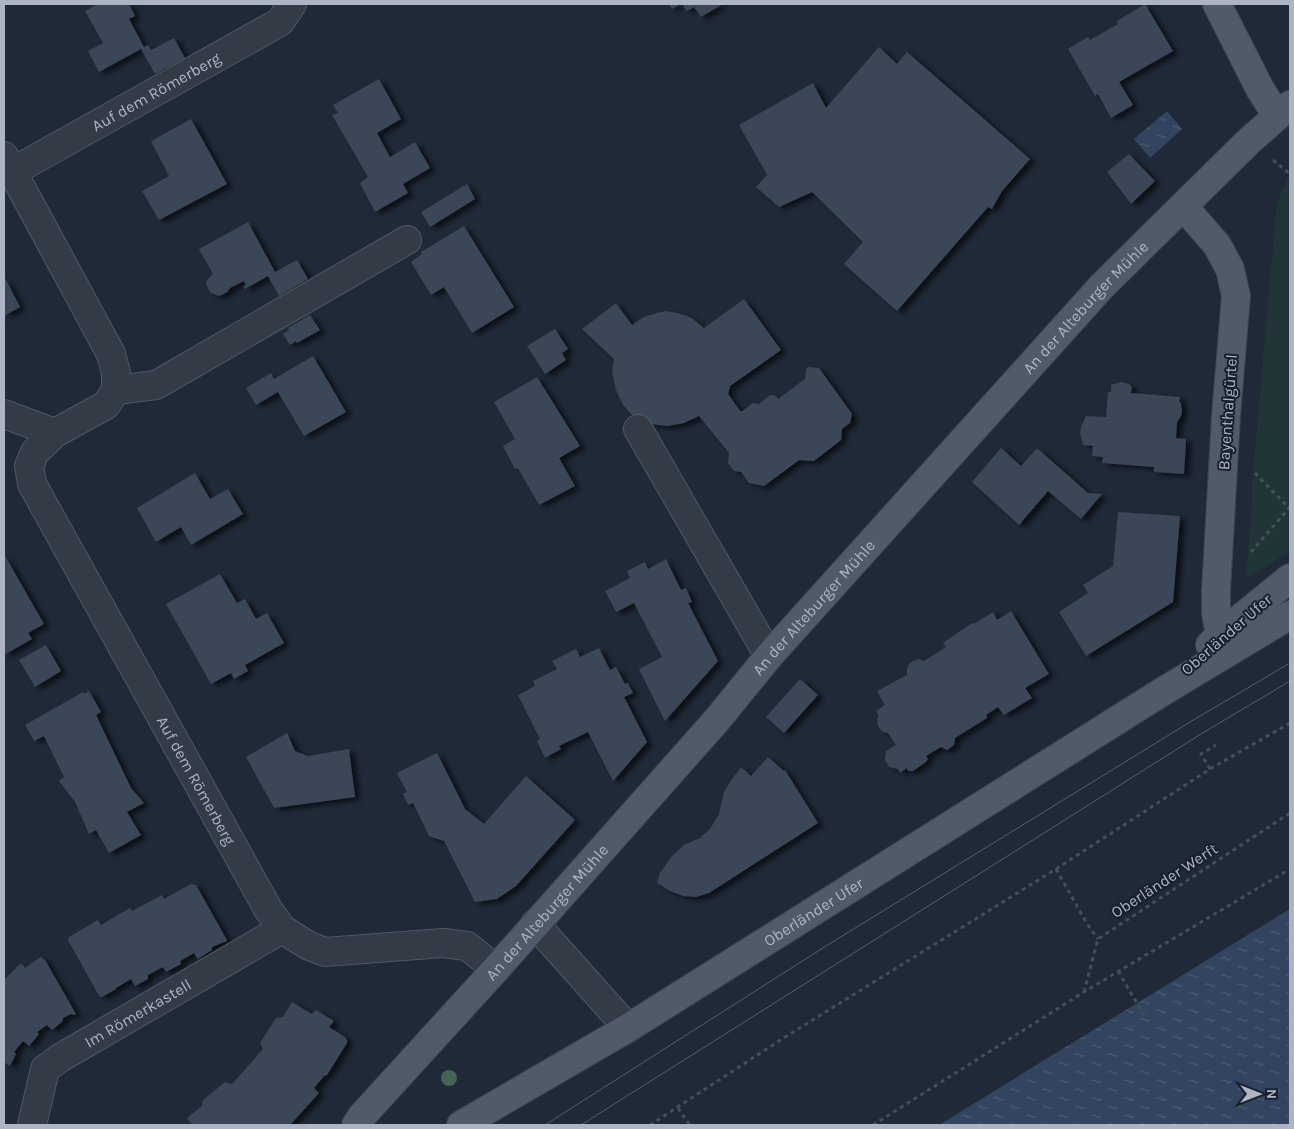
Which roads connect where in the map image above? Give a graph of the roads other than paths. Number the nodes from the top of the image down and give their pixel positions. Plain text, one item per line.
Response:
1 (292, 4) edge
2 (1217, 4) edge
3 (1284, 111) edge
4 (8, 164) edge
5 (1183, 206) junction
6 (407, 240) dead end
7 (116, 390) junction
8 (4, 414) edge
9 (638, 429) dead end
10 (55, 433) junction
11 (1290, 578) edge
12 (1290, 615) edge
13 (1220, 635) junction
14 (769, 656) junction
15 (1162, 692) junction
16 (535, 924) junction
17 (282, 929) junction
18 (496, 969) junction
19 (628, 1028) junction
20 (32, 1125) edge
21 (356, 1125) edge
22 (461, 1125) edge

1 - 4 street, Auf dem Römerberg
2 - 3 main road
3 - 5 main road, An der Alteburger Mühle
4 - 7 street, Auf dem Römerberg
5 - 13 main road, Bayenthalgürtel
5 - 14 main road, An der Alteburger Mühle
6 - 7 street
7 - 10 street, Auf dem Römerberg
8 - 10 street
9 - 14 street
10 - 17 street, Auf dem Römerberg
11 - 13 main road, Oberländer Ufer
12 - 15 main road, Oberländer Ufer
13 - 15 main road, Oberländer Ufer
14 - 16 main road, An der Alteburger Mühle
15 - 19 main road, Oberländer Ufer
16 - 18 main road, An der Alteburger Mühle
16 - 19 street
17 - 18 street, Auf dem Römerberg
17 - 20 street, Im Römerkastell
18 - 21 main road, An der Alteburger Mühle
19 - 22 main road, Oberländer Ufer

